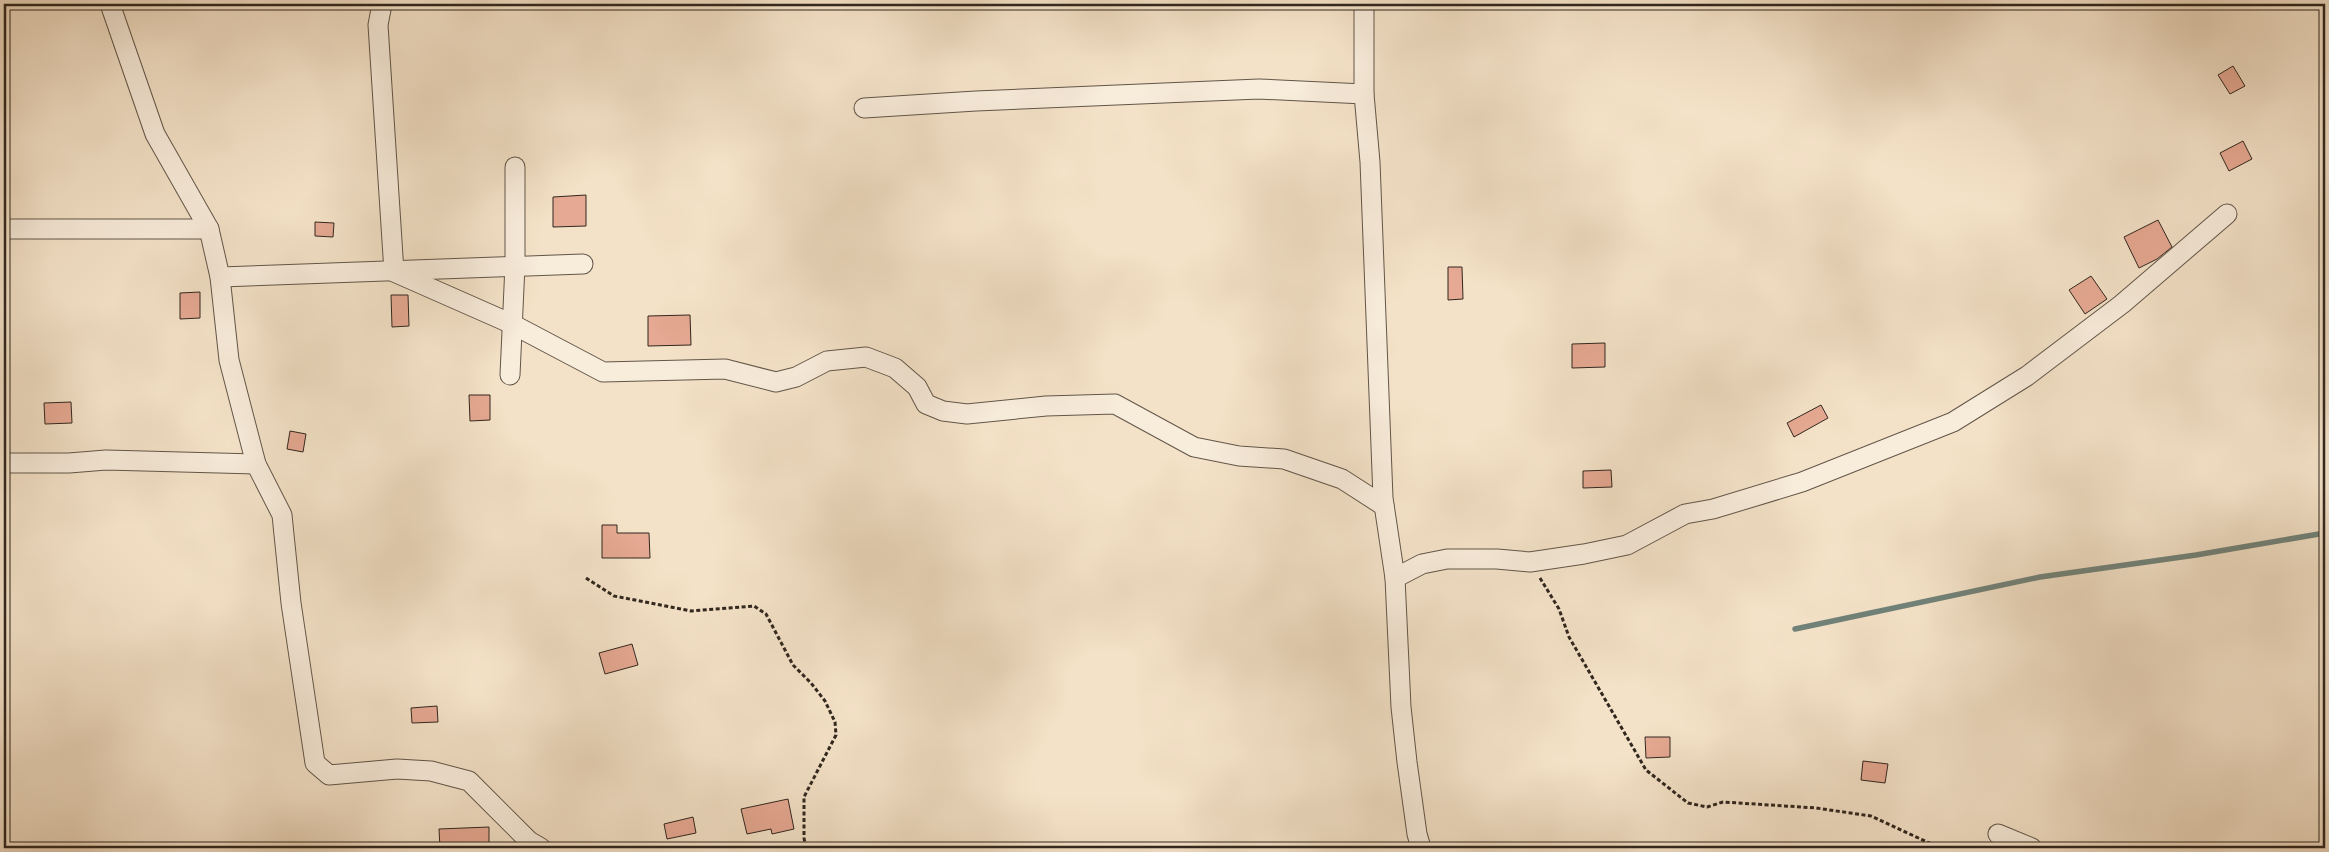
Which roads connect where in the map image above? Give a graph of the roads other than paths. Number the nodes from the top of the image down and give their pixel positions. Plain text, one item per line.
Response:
1 (110, 4) edge
2 (382, 4) edge
3 (1364, 4) edge
4 (1364, 94) junction
5 (864, 108) dead end
6 (515, 167) dead end
7 (2227, 214) dead end
8 (4, 229) edge
9 (209, 229) junction
10 (583, 264) dead end
11 (515, 265) junction
12 (394, 272) junction
13 (220, 277) junction
14 (512, 324) junction
15 (510, 376) dead end
16 (4, 463) edge
17 (256, 464) junction
18 (1384, 506) junction
19 (1395, 578) junction
20 (1998, 834) dead end
21 (541, 848) edge
22 (1421, 848) edge
23 (2032, 848) edge

1 - 9 street
2 - 12 street
3 - 4 street
4 - 5 street
4 - 18 street
6 - 11 street
7 - 19 street
8 - 9 street
9 - 13 street
10 - 11 street
11 - 12 street
11 - 14 street
12 - 13 street
12 - 14 street
13 - 17 street
14 - 15 street
14 - 18 street
16 - 17 street
17 - 21 street
18 - 19 street
19 - 22 street
20 - 23 street

